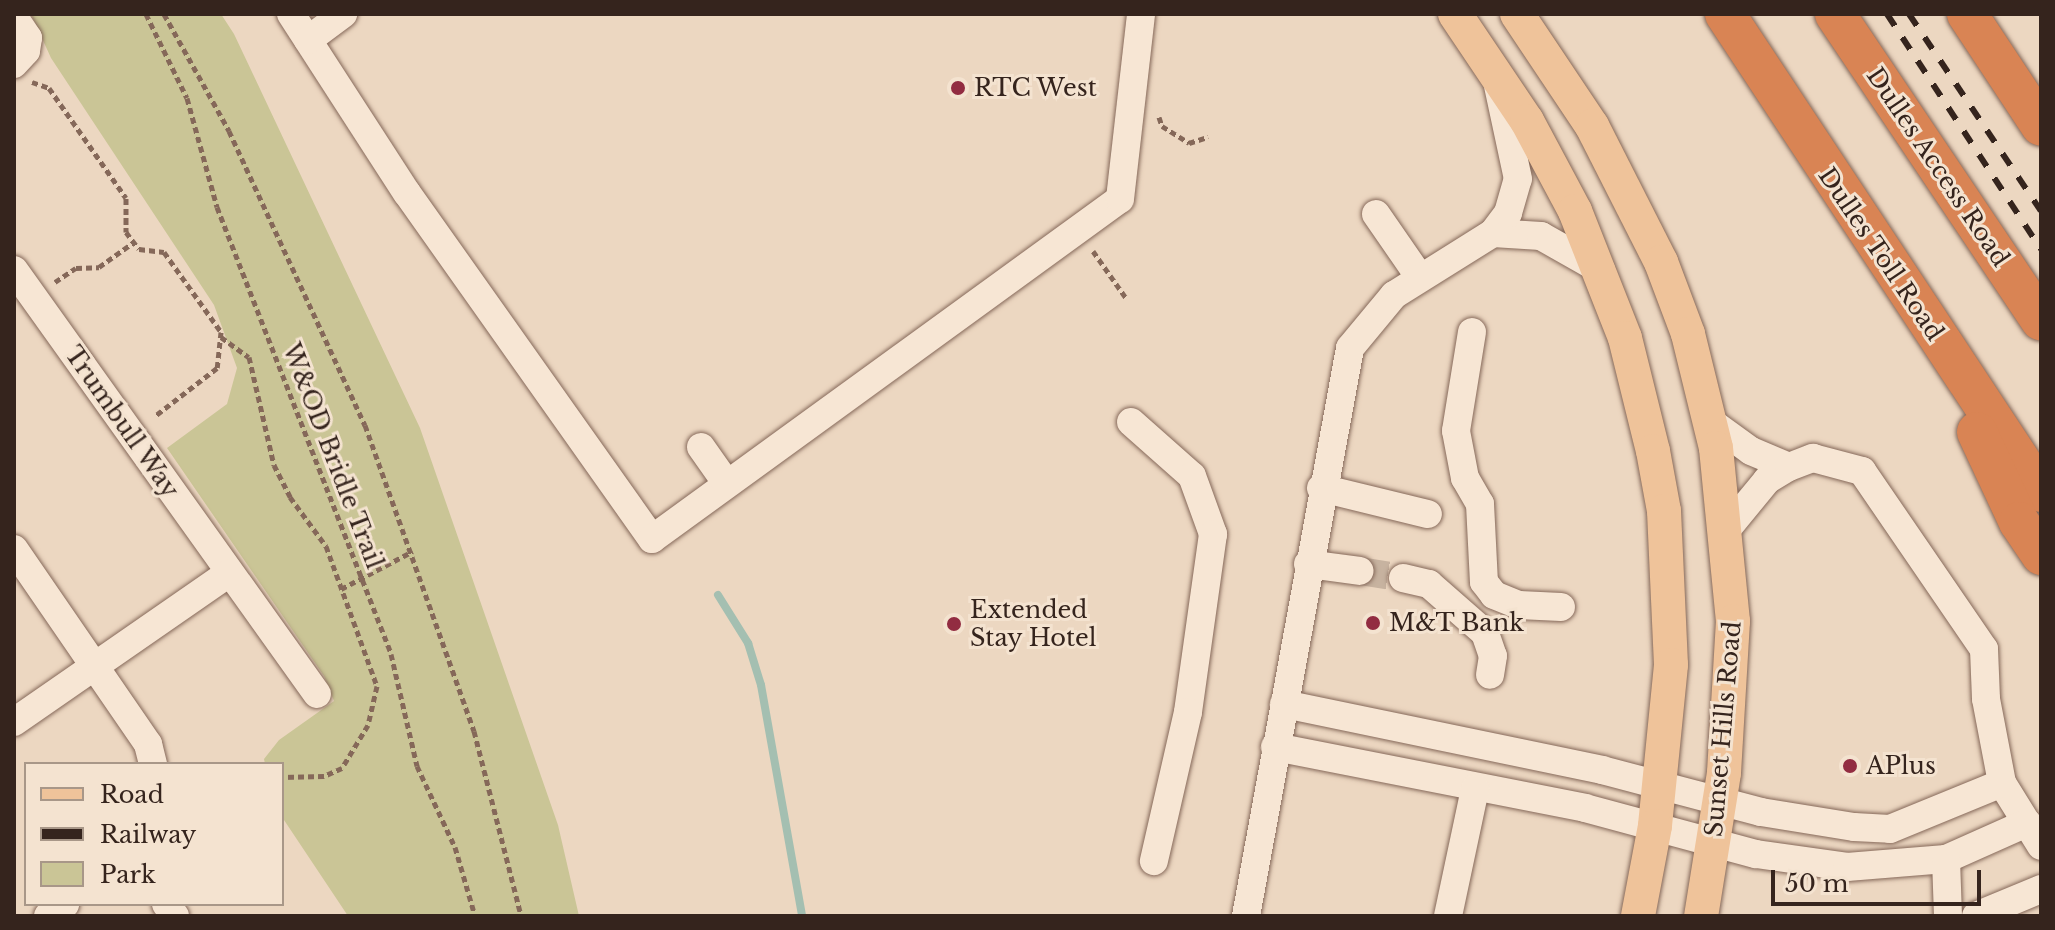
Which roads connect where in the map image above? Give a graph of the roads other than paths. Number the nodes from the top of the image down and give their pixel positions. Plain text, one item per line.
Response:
1 (291, 14) edge
2 (343, 14) edge
3 (1141, 14) edge
4 (1455, 14) edge
5 (1517, 14) edge
6 (1725, 14) edge
7 (1835, 14) edge
8 (1967, 14) edge
9 (14, 17) edge
10 (308, 40) junction
11 (1494, 69) junction
12 (20, 72) edge
13 (2041, 126) edge
14 (1376, 214) dead end
15 (1493, 233) junction
16 (14, 270) edge
17 (1601, 270) junction
18 (1419, 276) junction
19 (1922, 316) junction
20 (2041, 320) edge
21 (1472, 332) dead end
22 (1131, 422) dead end
23 (1711, 422) junction
24 (701, 447) dead end
25 (1789, 467) junction
26 (727, 484) junction
27 (1321, 488) junction
28 (2041, 492) edge
29 (1428, 514) dead end
30 (1726, 530) junction
31 (14, 549) edge
32 (2041, 555) edge
33 (1308, 564) junction
34 (1360, 571) tunnel mouth
35 (229, 573) junction
36 (1403, 578) tunnel mouth
37 (1561, 607) dead end
38 (95, 664) junction
39 (1490, 675) dead end
40 (317, 694) dead end
41 (1284, 704) junction
42 (14, 722) edge
43 (1275, 747) junction
44 (152, 762) edge
45 (2002, 783) junction
46 (1660, 785) junction
47 (1475, 789) junction
48 (1721, 802) junction
49 (1655, 826) junction
50 (2034, 834) edge
51 (1714, 842) junction
52 (1946, 859) junction
53 (1154, 861) dead end
54 (2041, 889) edge
55 (1246, 916) edge
56 (1448, 916) edge
57 (1638, 916) edge
58 (1701, 916) edge
59 (1948, 916) edge
60 (1976, 916) edge

1 - 10 street
2 - 10 street
3 - 26 street
4 - 11 main road
5 - 23 main road, Sunset Hills Road
6 - 19 highway, Dulles Toll Road
7 - 20 highway, Dulles Access Road
8 - 13 highway
9 - 12 street
10 - 26 street
11 - 15 street
11 - 17 main road
14 - 18 street
15 - 17 street
15 - 18 street
16 - 35 street, Trumbull Way
17 - 46 main road
18 - 27 street
19 - 28 highway, Dulles Toll Road
19 - 32 highway
21 - 37 street
22 - 53 street
23 - 25 street
23 - 30 main road, Sunset Hills Road
24 - 26 street
25 - 30 street
25 - 45 street
27 - 29 street
27 - 33 street
30 - 48 main road, Sunset Hills Road
31 - 38 street
33 - 34 street
33 - 41 street
35 - 38 street
35 - 40 street, Trumbull Way
36 - 39 street
38 - 42 street
38 - 44 street
41 - 43 street
41 - 46 street
43 - 47 street
43 - 55 street
45 - 48 street
45 - 50 street
46 - 48 street
46 - 49 main road
47 - 49 street
47 - 56 street
48 - 51 main road, Sunset Hills Road
49 - 51 street
49 - 57 main road
50 - 52 street
51 - 52 street
51 - 58 main road, Sunset Hills Road
52 - 59 street
54 - 60 street

